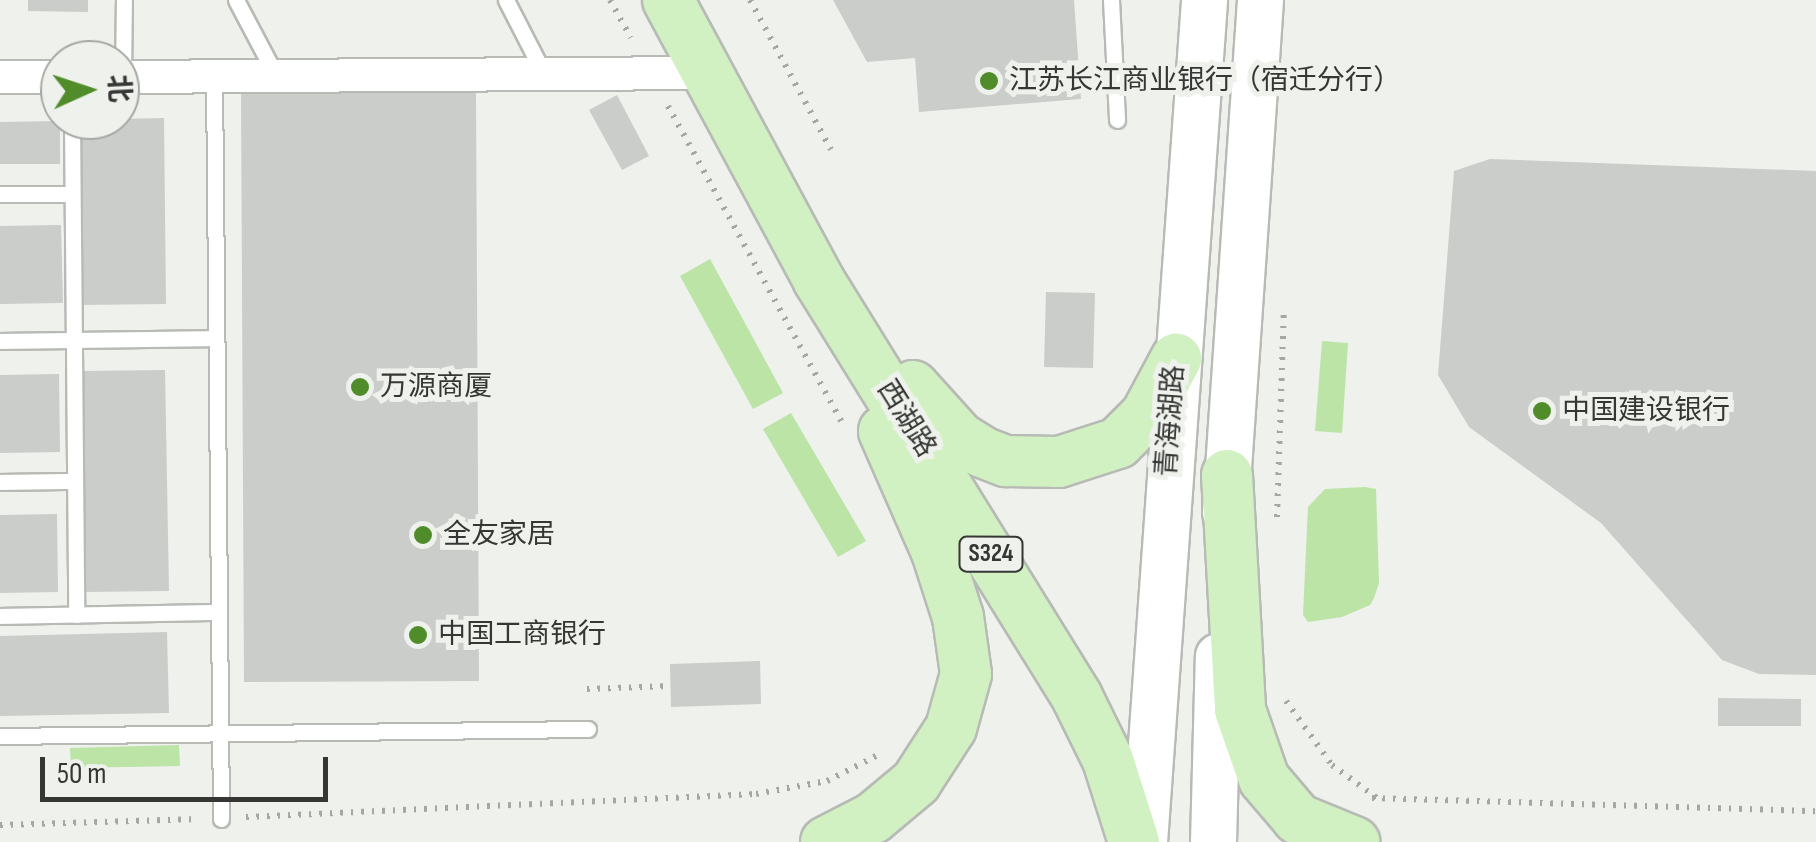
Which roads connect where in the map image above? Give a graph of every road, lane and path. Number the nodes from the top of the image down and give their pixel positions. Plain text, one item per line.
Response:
1 (124, 0) edge
2 (236, 0) edge
3 (506, 0) edge
4 (610, 0) edge
5 (668, 0) edge
6 (750, 0) edge
7 (1111, 0) edge
8 (1204, 0) edge
9 (1260, 0) edge
10 (122, 40) edge
11 (650, 73) junction
12 (707, 73) junction
13 (544, 74) junction
14 (214, 76) junction
15 (276, 76) junction
16 (40, 77) edge
17 (140, 77) edge
18 (0, 78) edge
19 (1116, 120) dead end
20 (72, 140) edge
21 (831, 150) dead end
22 (0, 194) edge
23 (72, 194) junction
24 (818, 280) junction
25 (1285, 296) dead end
26 (216, 338) junction
27 (74, 340) junction
28 (0, 341) edge
29 (1176, 359) junction
30 (848, 434) dead end
31 (1228, 475) junction
32 (74, 481) junction
33 (0, 482) edge
34 (1276, 529) dead end
35 (218, 612) junction
36 (76, 615) junction
37 (0, 616) edge
38 (670, 686) dead end
39 (1278, 686) dead end
40 (587, 688) dead end
41 (588, 729) dead end
42 (220, 733) junction
43 (0, 736) edge
44 (887, 740) dead end
45 (1377, 798) junction
46 (1816, 811) edge
47 (222, 818) junction
48 (1357, 820) edge
49 (0, 824) edge
50 (826, 842) edge
51 (1134, 842) edge
52 (1144, 842) edge
53 (1213, 842) edge

1 - 10 lane
2 - 15 lane
3 - 13 lane
4 - 11 path
5 - 12 main road, 西湖路 / S324
6 - 21 path
7 - 19 lane
8 - 29 main road, 青海湖路
9 - 31 main road
11 - 12 street
11 - 13 street
11 - 30 path
12 - 24 main road, 西湖路 / S324
13 - 15 street
14 - 15 street
14 - 17 street
14 - 26 lane
16 - 18 street
20 - 23 lane
22 - 23 lane
23 - 27 lane
24 - 29 main road
24 - 50 main road
24 - 51 main road, 西湖路 / S324
25 - 34 path
26 - 27 lane
26 - 35 lane
27 - 28 lane
27 - 32 lane
29 - 52 main road, 青海湖路
31 - 48 main road
31 - 53 main road
32 - 33 lane
32 - 36 lane
35 - 36 lane
35 - 42 lane
36 - 37 lane
38 - 40 path
39 - 45 path
41 - 42 lane
42 - 43 lane
42 - 47 lane
44 - 47 path
45 - 46 path
45 - 48 path
47 - 49 path

